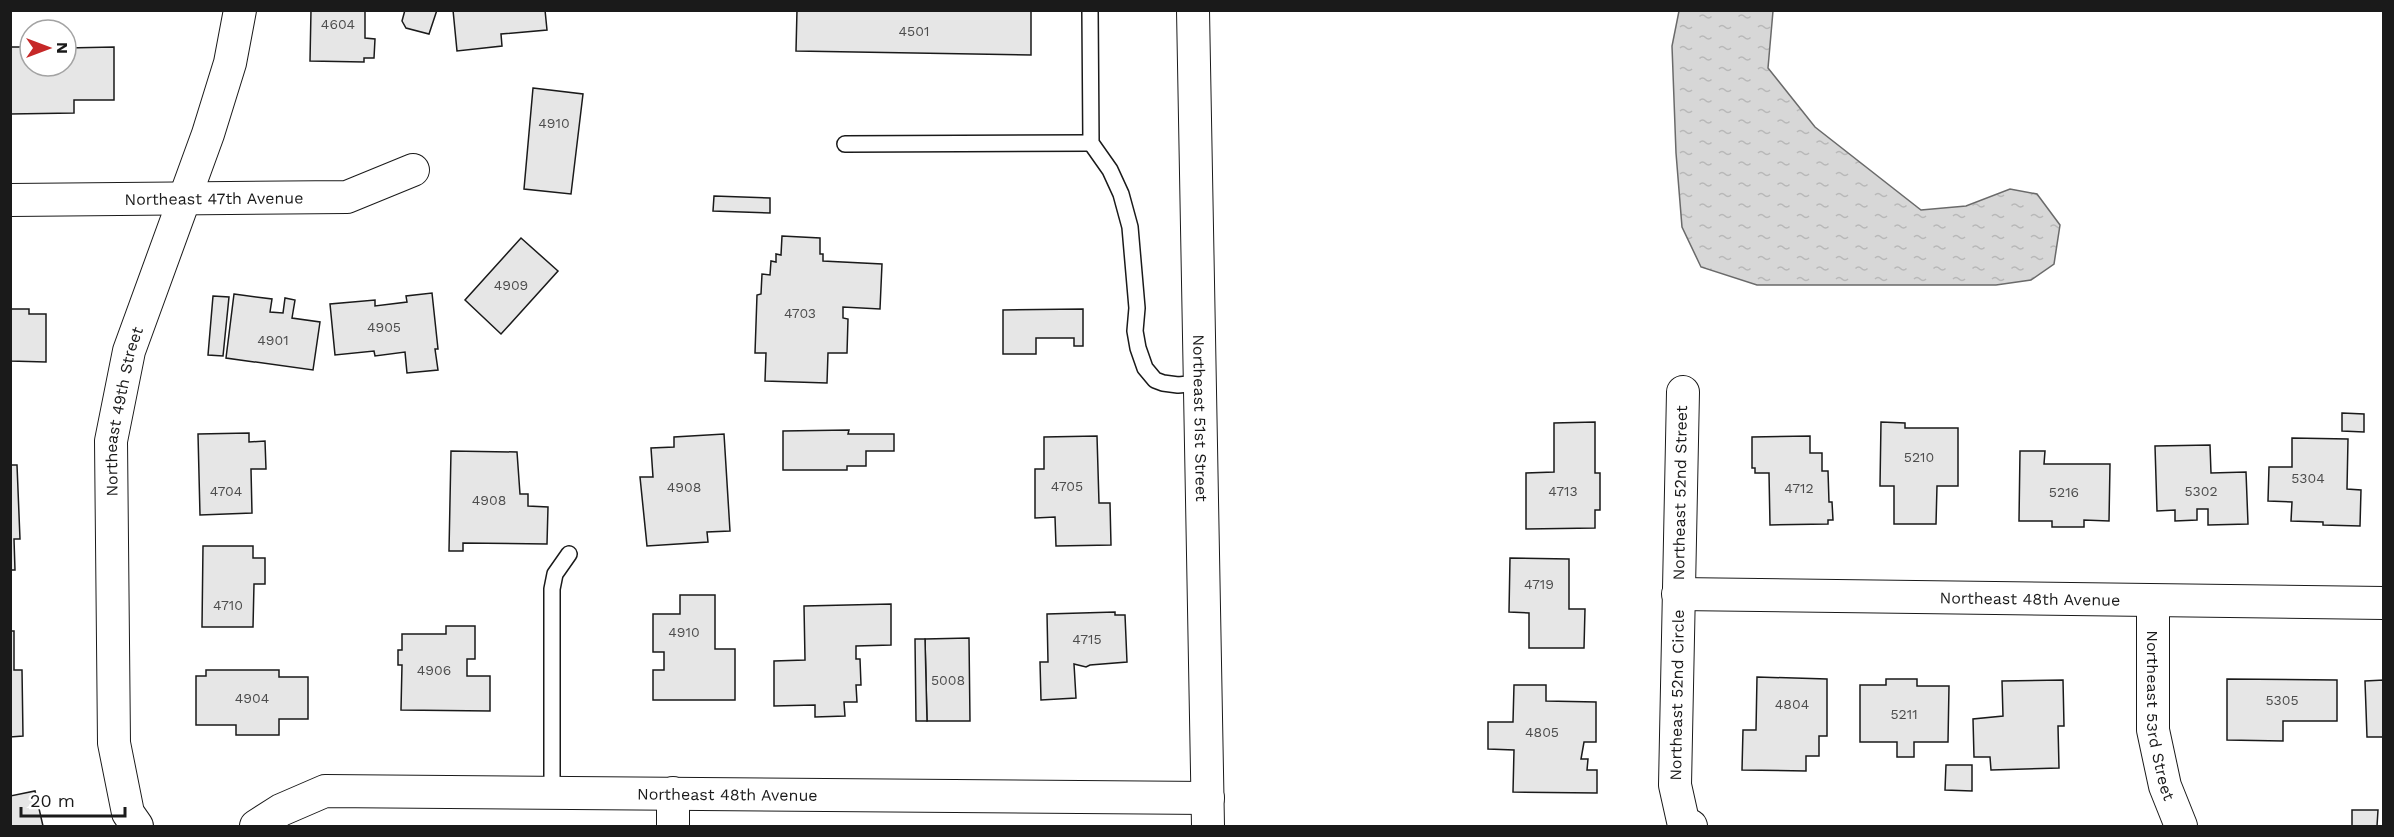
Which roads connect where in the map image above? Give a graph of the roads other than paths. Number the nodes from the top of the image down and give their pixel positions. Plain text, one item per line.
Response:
1 (240, 10) edge
2 (1090, 10) edge
3 (1193, 10) edge
4 (1090, 142) junction
5 (845, 144) dead end
6 (413, 170) dead end
7 (10, 200) edge
8 (182, 200) junction
9 (1200, 383) junction
10 (1683, 392) dead end
11 (569, 554) dead end
12 (1678, 594) junction
13 (2154, 602) junction
14 (2384, 603) edge
15 (552, 792) junction
16 (673, 793) junction
17 (1208, 812) edge
18 (137, 826) edge
19 (256, 826) edge
20 (673, 826) edge
21 (1691, 826) edge
22 (2181, 826) edge

1 - 8 street, Northeast 49th Street
2 - 4 lane
3 - 9 street, Northeast 51st Street
4 - 5 lane
4 - 9 lane
6 - 8 street, Northeast 47th Avenue
7 - 8 street, Northeast 47th Avenue
8 - 18 street, Northeast 49th Street
9 - 17 street, Northeast 51st Street
10 - 12 street, Northeast 52nd Street
11 - 15 lane
12 - 13 street, Northeast 48th Avenue
12 - 21 street, Northeast 52nd Circle
13 - 14 street, Northeast 48th Avenue
13 - 22 street, Northeast 53rd Street
15 - 16 street, Northeast 48th Avenue
15 - 19 street, Northeast 48th Avenue
16 - 17 street, Northeast 48th Avenue
16 - 20 street

